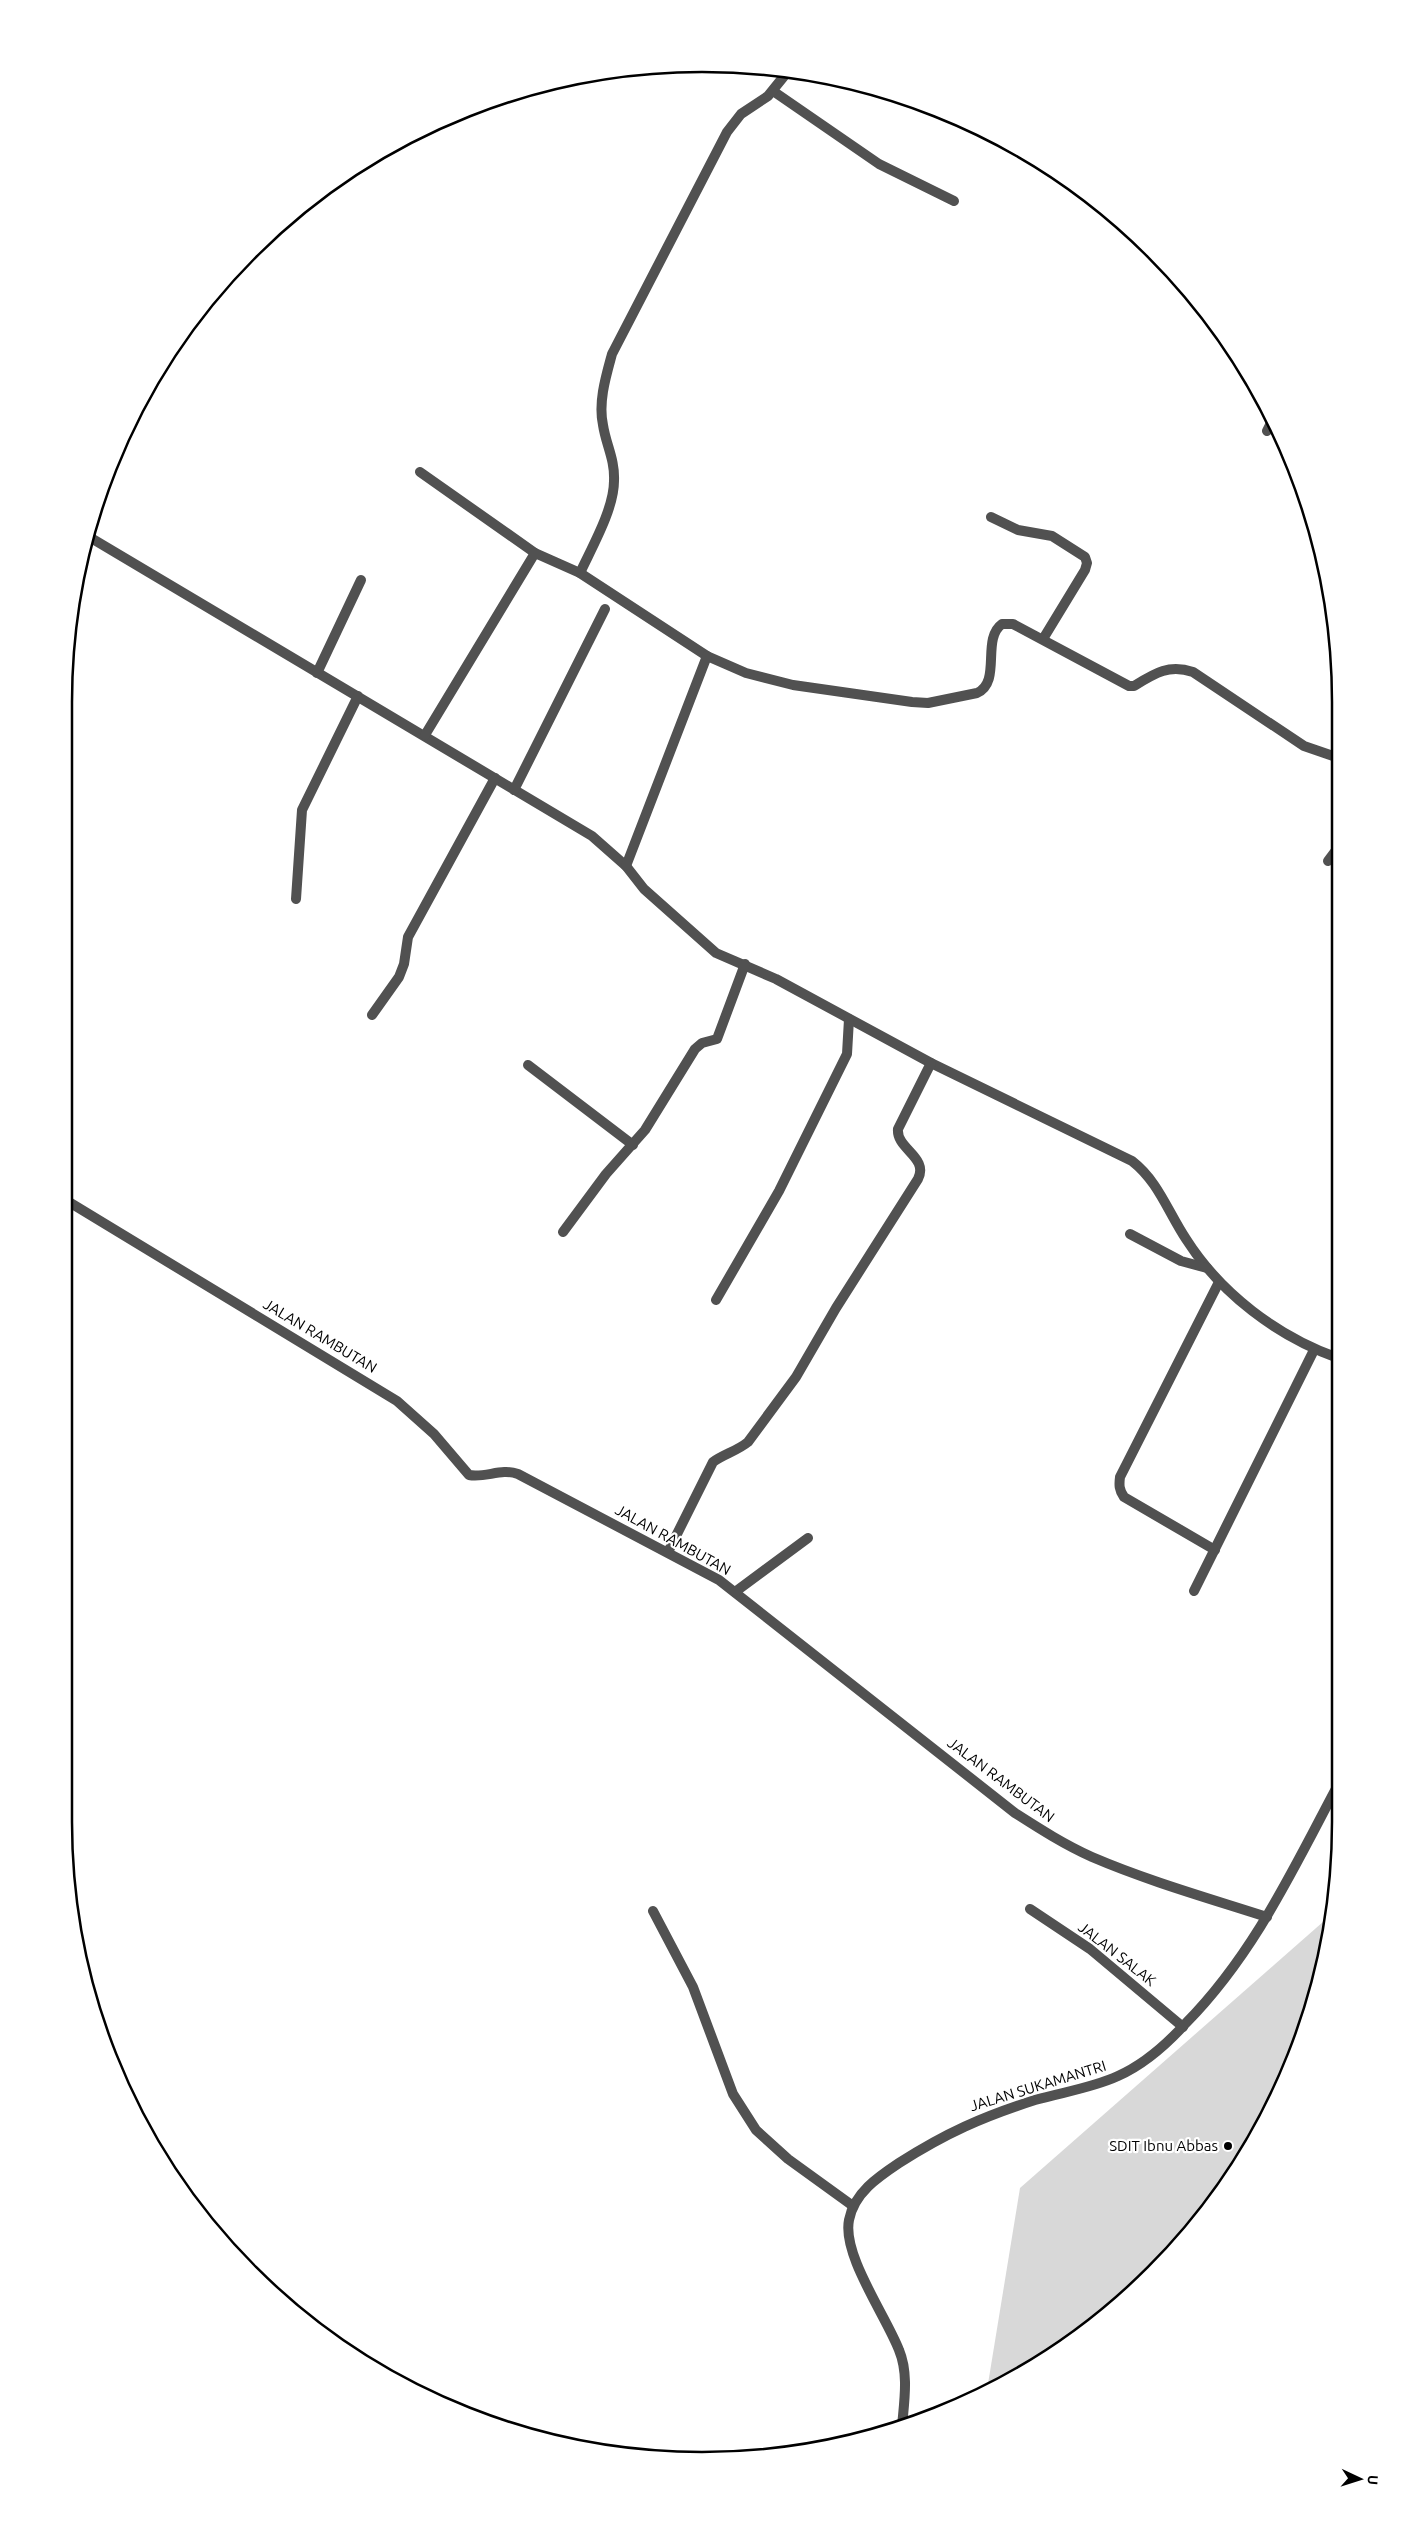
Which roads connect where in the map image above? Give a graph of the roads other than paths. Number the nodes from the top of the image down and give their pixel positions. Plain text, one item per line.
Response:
1 (783, 78) edge
2 (773, 91) junction
3 (954, 201) dead end
4 (420, 472) dead end
5 (991, 517) dead end
6 (94, 540) edge
7 (535, 553) junction
8 (580, 573) junction
9 (361, 580) dead end
10 (605, 609) dead end
11 (1042, 639) junction
12 (707, 656) junction
13 (317, 673) junction
14 (358, 696) junction
15 (425, 735) junction
16 (1332, 756) edge
17 (495, 778) junction
18 (514, 790) junction
19 (1332, 856) edge
20 (1328, 861) dead end
21 (626, 866) junction
22 (296, 899) dead end
23 (745, 964) junction
24 (372, 1015) dead end
25 (849, 1018) junction
26 (931, 1063) junction
27 (528, 1065) dead end
28 (633, 1145) junction
29 (72, 1204) edge
30 (563, 1232) dead end
31 (1130, 1234) dead end
32 (1207, 1268) junction
33 (1219, 1282) junction
34 (716, 1300) dead end
35 (1314, 1350) junction
36 (1332, 1356) edge
37 (808, 1538) dead end
38 (1215, 1550) junction
39 (668, 1552) junction
40 (1194, 1591) dead end
41 (735, 1592) junction
42 (1332, 1796) edge
43 (1030, 1910) dead end
44 (653, 1911) dead end
45 (1266, 1917) junction
46 (1183, 2027) junction
47 (853, 2206) junction
48 (903, 2419) edge

1 - 2 street
2 - 3 street
2 - 8 street
4 - 7 street
5 - 11 street
6 - 13 street
7 - 8 street
7 - 15 street
8 - 12 street
9 - 13 street
10 - 18 street
11 - 12 street
11 - 16 street
12 - 21 street
13 - 14 street
14 - 15 street
14 - 22 street
15 - 17 street
17 - 18 street
17 - 24 street
18 - 21 street
19 - 20 street
21 - 23 street
23 - 25 street
23 - 28 street
25 - 26 street
25 - 34 street
26 - 32 street
26 - 39 street
27 - 28 street
28 - 30 street
29 - 39 street, JALAN RAMBUTAN
31 - 32 street
32 - 33 street
33 - 35 street
33 - 38 street
35 - 36 street
35 - 38 street
37 - 41 street
38 - 40 street
39 - 41 street, JALAN RAMBUTAN
41 - 45 street, JALAN RAMBUTAN
42 - 45 street, JALAN SUKAMANTRI
43 - 46 street, JALAN SALAK
44 - 47 street
45 - 46 street, JALAN SUKAMANTRI
46 - 47 street, JALAN SUKAMANTRI
47 - 48 street

